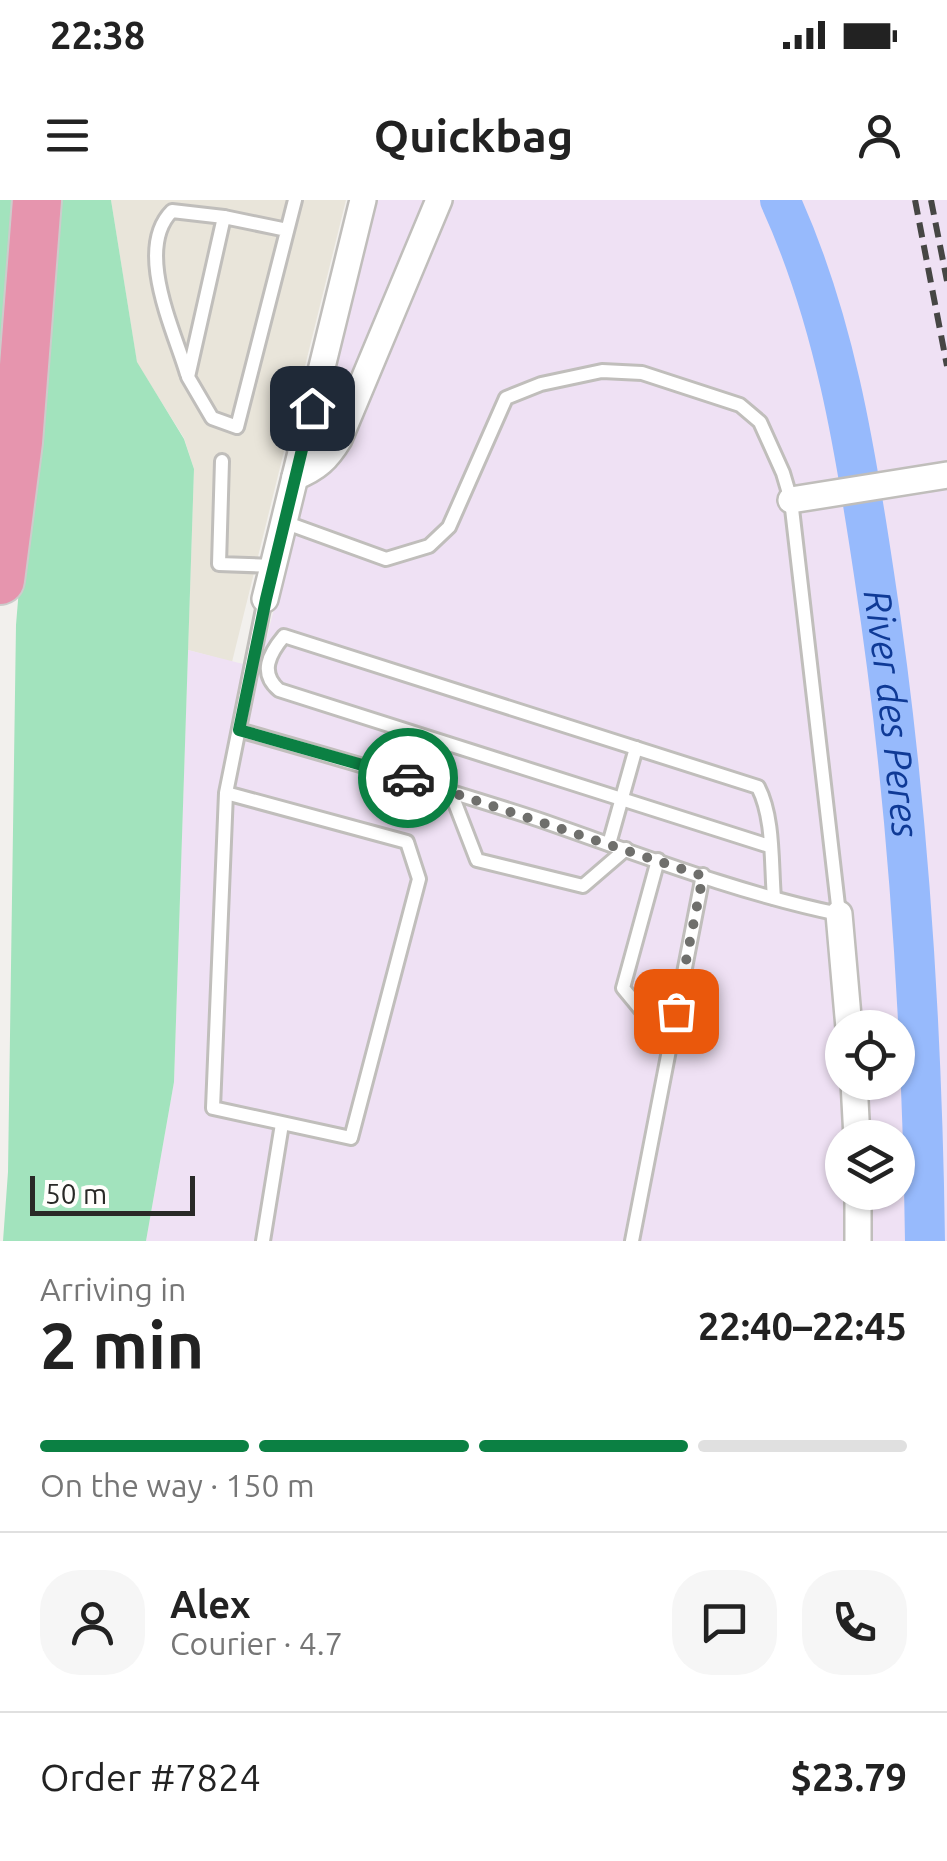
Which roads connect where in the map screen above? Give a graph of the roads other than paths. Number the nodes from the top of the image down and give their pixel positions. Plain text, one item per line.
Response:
1 (37, 200) edge
2 (295, 200) edge
3 (364, 200) edge
4 (439, 200) edge
5 (224, 217) junction
6 (287, 230) junction
7 (188, 377) junction
8 (222, 461) dead end
9 (947, 475) edge
10 (295, 477) junction
11 (791, 500) junction
12 (284, 522) junction
13 (274, 566) junction
14 (0, 580) edge
15 (266, 599) joint
16 (239, 730) junction
17 (636, 748) junction
18 (450, 790) junction
19 (226, 792) junction
20 (622, 799) junction
21 (609, 844) junction
22 (769, 846) junction
23 (626, 850) junction
24 (658, 860) junction
25 (703, 876) junction
26 (774, 898) junction
27 (839, 914) junction
28 (847, 1010) edge
29 (670, 1045) junction
30 (282, 1124) junction
31 (858, 1210) edge
32 (263, 1241) edge
33 (632, 1241) edge
34 (858, 1241) edge

1 - 14 highway
2 - 6 lane
3 - 10 street
4 - 10 street
5 - 6 lane
5 - 7 lane
5 - 7 lane
6 - 7 lane
8 - 13 lane
9 - 11 street
10 - 12 street
11 - 12 lane
11 - 27 lane
12 - 13 street
13 - 15 street
15 - 16 lane
16 - 18 lane
16 - 19 lane
17 - 20 lane
17 - 20 lane
17 - 22 lane
18 - 21 lane
18 - 23 lane
19 - 30 lane
19 - 30 lane
20 - 21 lane
20 - 22 lane
21 - 23 lane
22 - 26 lane
23 - 24 lane
24 - 25 lane
24 - 29 lane
25 - 26 lane
25 - 29 lane
26 - 27 lane
27 - 28 street
29 - 33 lane
30 - 32 lane
31 - 34 street

